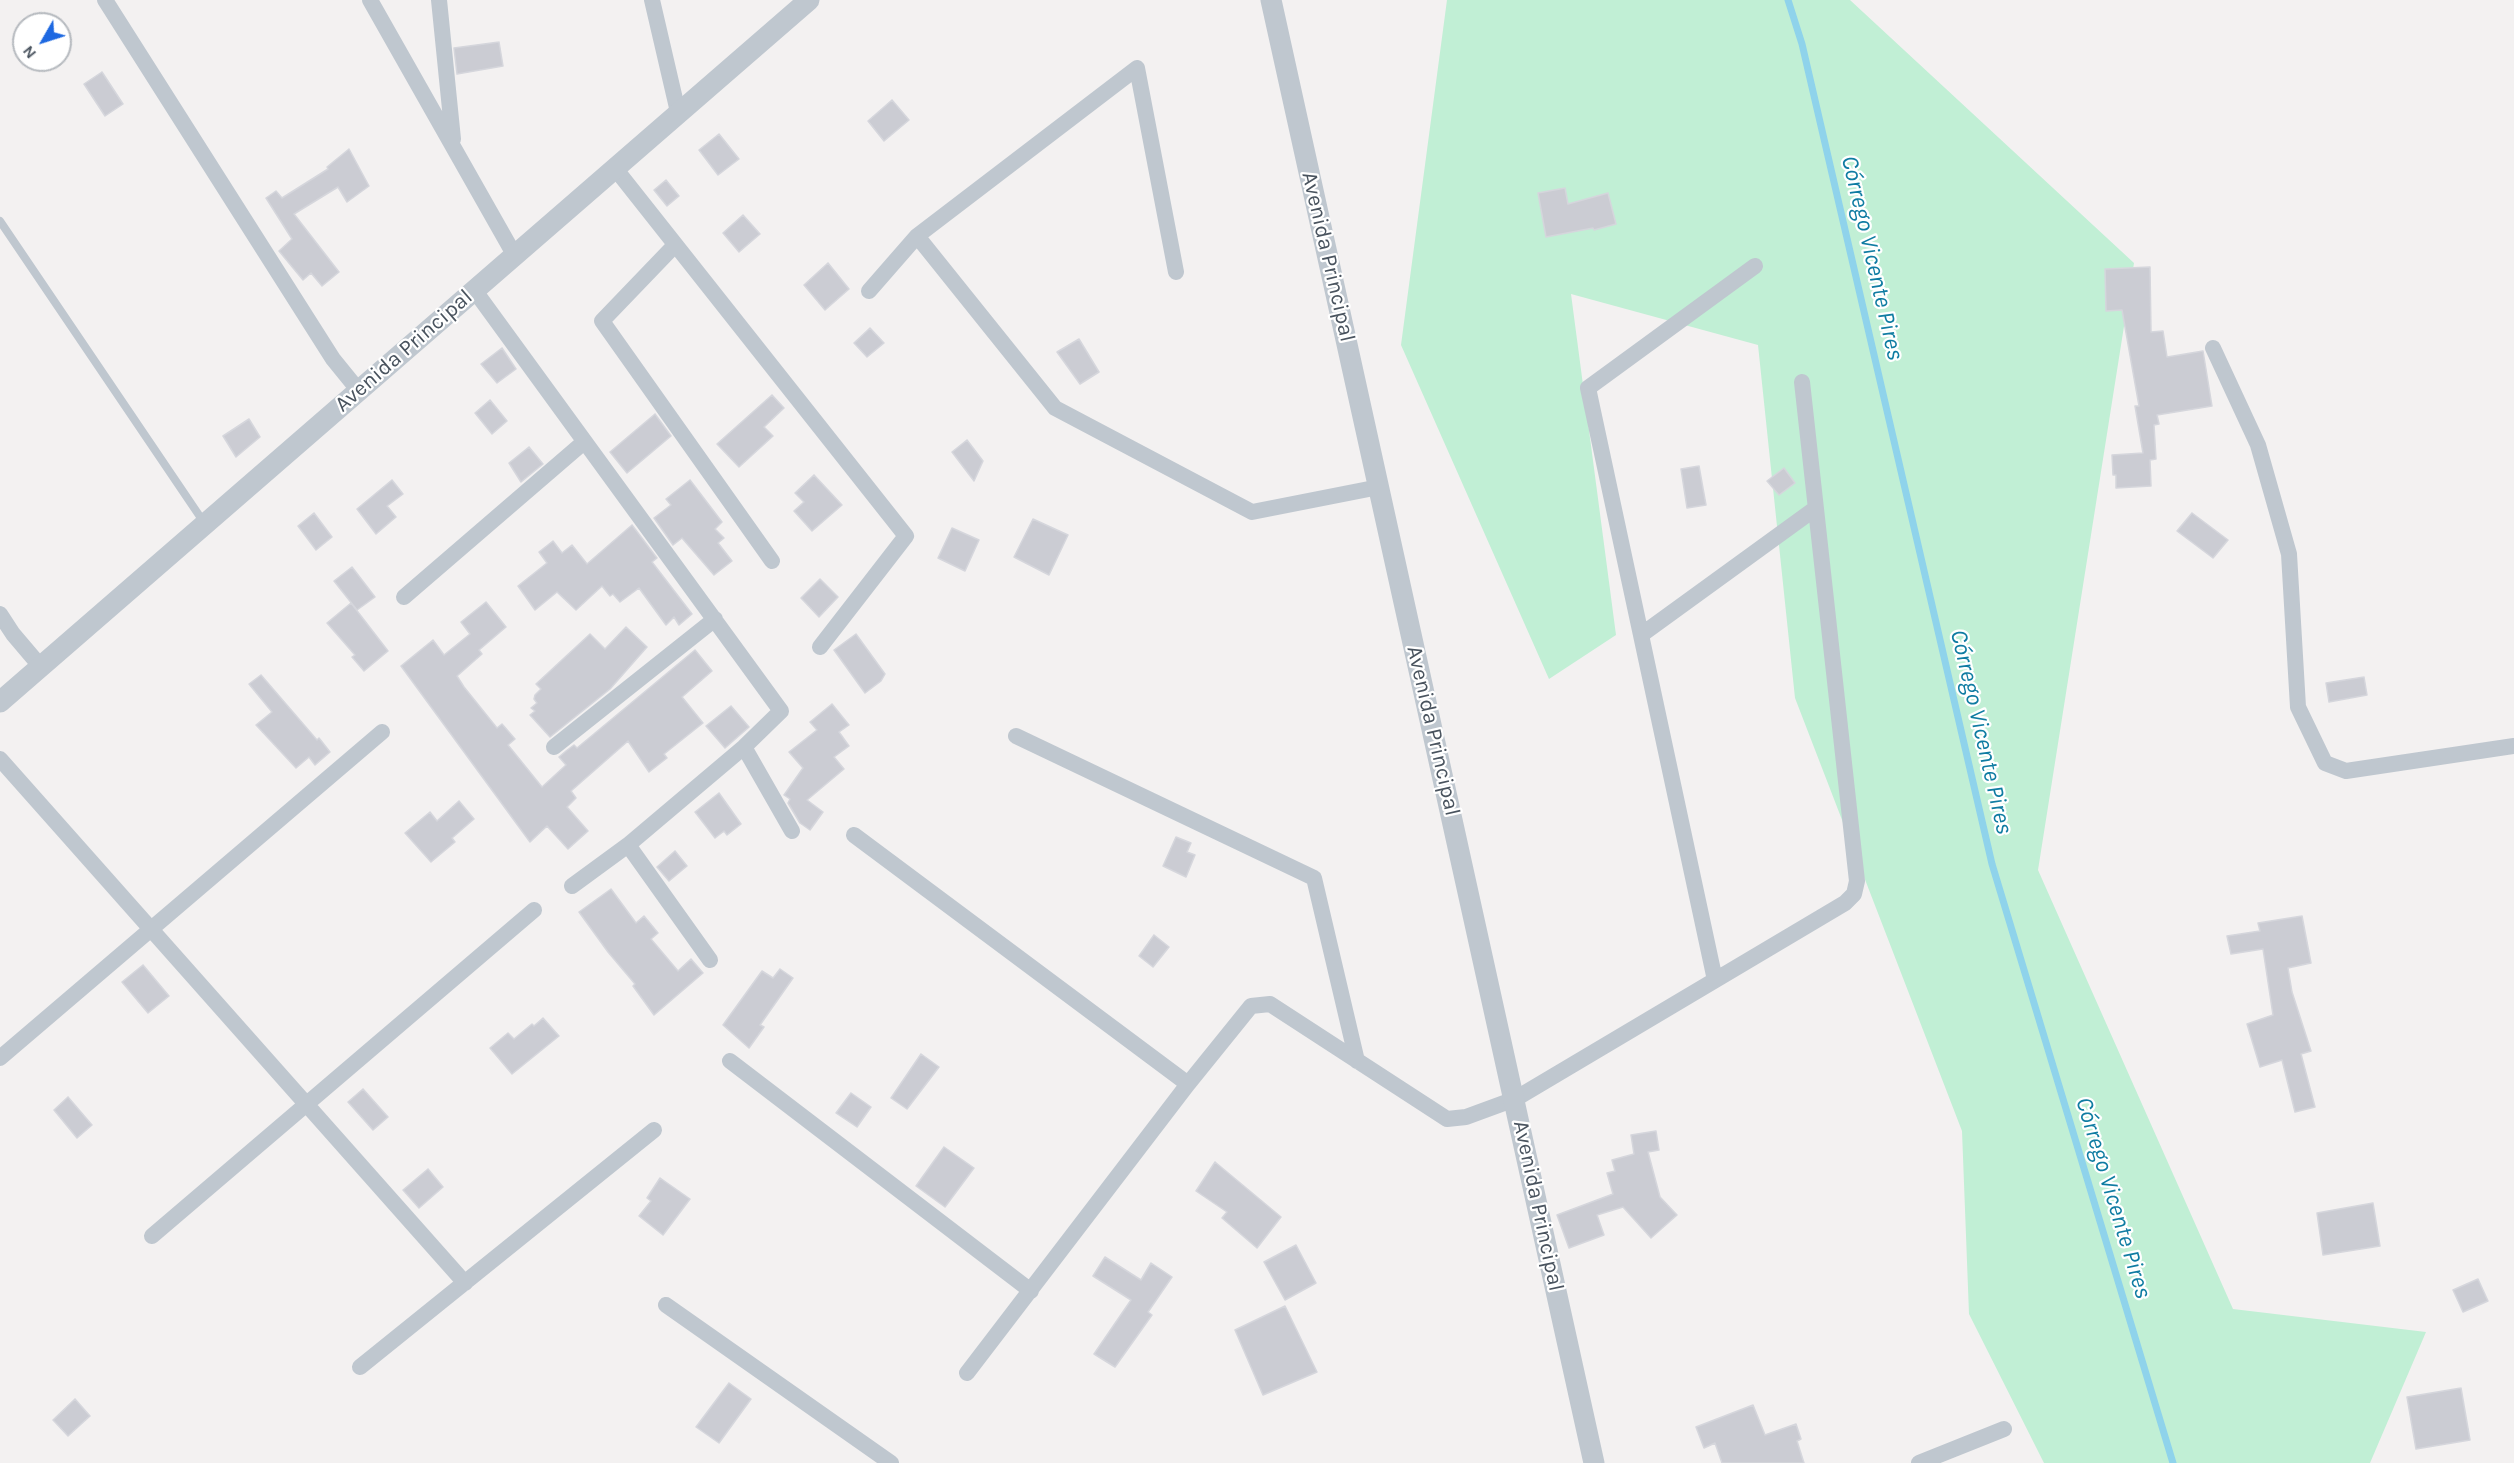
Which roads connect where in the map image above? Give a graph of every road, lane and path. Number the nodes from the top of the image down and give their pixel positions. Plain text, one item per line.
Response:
1 (105, 0) edge
2 (370, 0) edge
3 (439, 0) edge
4 (652, 0) edge
5 (808, 0) edge
6 (1271, 0) edge
7 (678, 112) junction
8 (453, 146) junction
9 (614, 166) junction
10 (0, 221) edge
11 (917, 236) junction
12 (675, 245) junction
13 (515, 256) junction
14 (1755, 266) dead end
15 (1176, 272) dead end
16 (475, 291) junction
17 (869, 291) dead end
18 (2213, 348) dead end
19 (1802, 382) dead end
20 (359, 391) junction
21 (584, 442) junction
22 (1379, 487) junction
23 (1816, 508) junction
24 (205, 524) junction
25 (772, 561) dead end
26 (404, 597) dead end
27 (0, 614) edge
28 (715, 619) junction
29 (1641, 635) junction
30 (820, 647) dead end
31 (41, 667) junction
32 (0, 702) edge
33 (382, 732) dead end
34 (1016, 736) dead end
35 (2514, 746) edge
36 (554, 747) dead end
37 (744, 747) junction
38 (0, 759) edge
39 (792, 831) dead end
40 (854, 835) dead end
41 (628, 845) junction
42 (572, 886) dead end
43 (534, 910) dead end
44 (150, 928) junction
45 (710, 960) dead end
46 (1715, 980) junction
47 (0, 1058) edge
48 (730, 1061) dead end
49 (1357, 1061) junction
50 (1188, 1084) junction
51 (1515, 1098) junction
52 (306, 1104) junction
53 (654, 1130) dead end
54 (152, 1236) dead end
55 (465, 1283) junction
56 (1031, 1291) junction
57 (666, 1305) dead end
58 (360, 1367) dead end
59 (967, 1373) dead end
60 (2004, 1429) dead end
61 (891, 1463) edge
62 (1594, 1463) edge
63 (1919, 1463) edge

1 - 20 street
2 - 8 street
3 - 8 street
4 - 7 street
5 - 7 street, Avenida Principal
6 - 22 street, Avenida Principal
7 - 9 street, Avenida Principal
8 - 13 street
9 - 12 street
9 - 13 street, Avenida Principal
10 - 24 lane
11 - 15 street
11 - 17 street
11 - 22 street
12 - 25 street
12 - 30 street
13 - 16 street, Avenida Principal
14 - 29 street
16 - 20 street, Avenida Principal
16 - 21 street
18 - 35 street
19 - 23 street
20 - 24 street, Avenida Principal
21 - 26 street
21 - 28 street
22 - 51 street, Avenida Principal
23 - 29 street
23 - 46 street
24 - 31 street, Avenida Principal
27 - 31 street
28 - 36 street
28 - 37 street
29 - 46 street
31 - 32 street, Avenida Principal
33 - 44 street
34 - 49 street
37 - 39 street
37 - 41 street
38 - 44 street
40 - 50 street
41 - 42 street
41 - 45 street
43 - 52 street
44 - 47 street
44 - 52 street
46 - 51 street
48 - 56 street
49 - 50 street
49 - 51 street
50 - 56 street
51 - 62 street, Avenida Principal
52 - 54 street
52 - 55 street
53 - 55 street
55 - 58 street
56 - 59 street
57 - 61 street
60 - 63 street

